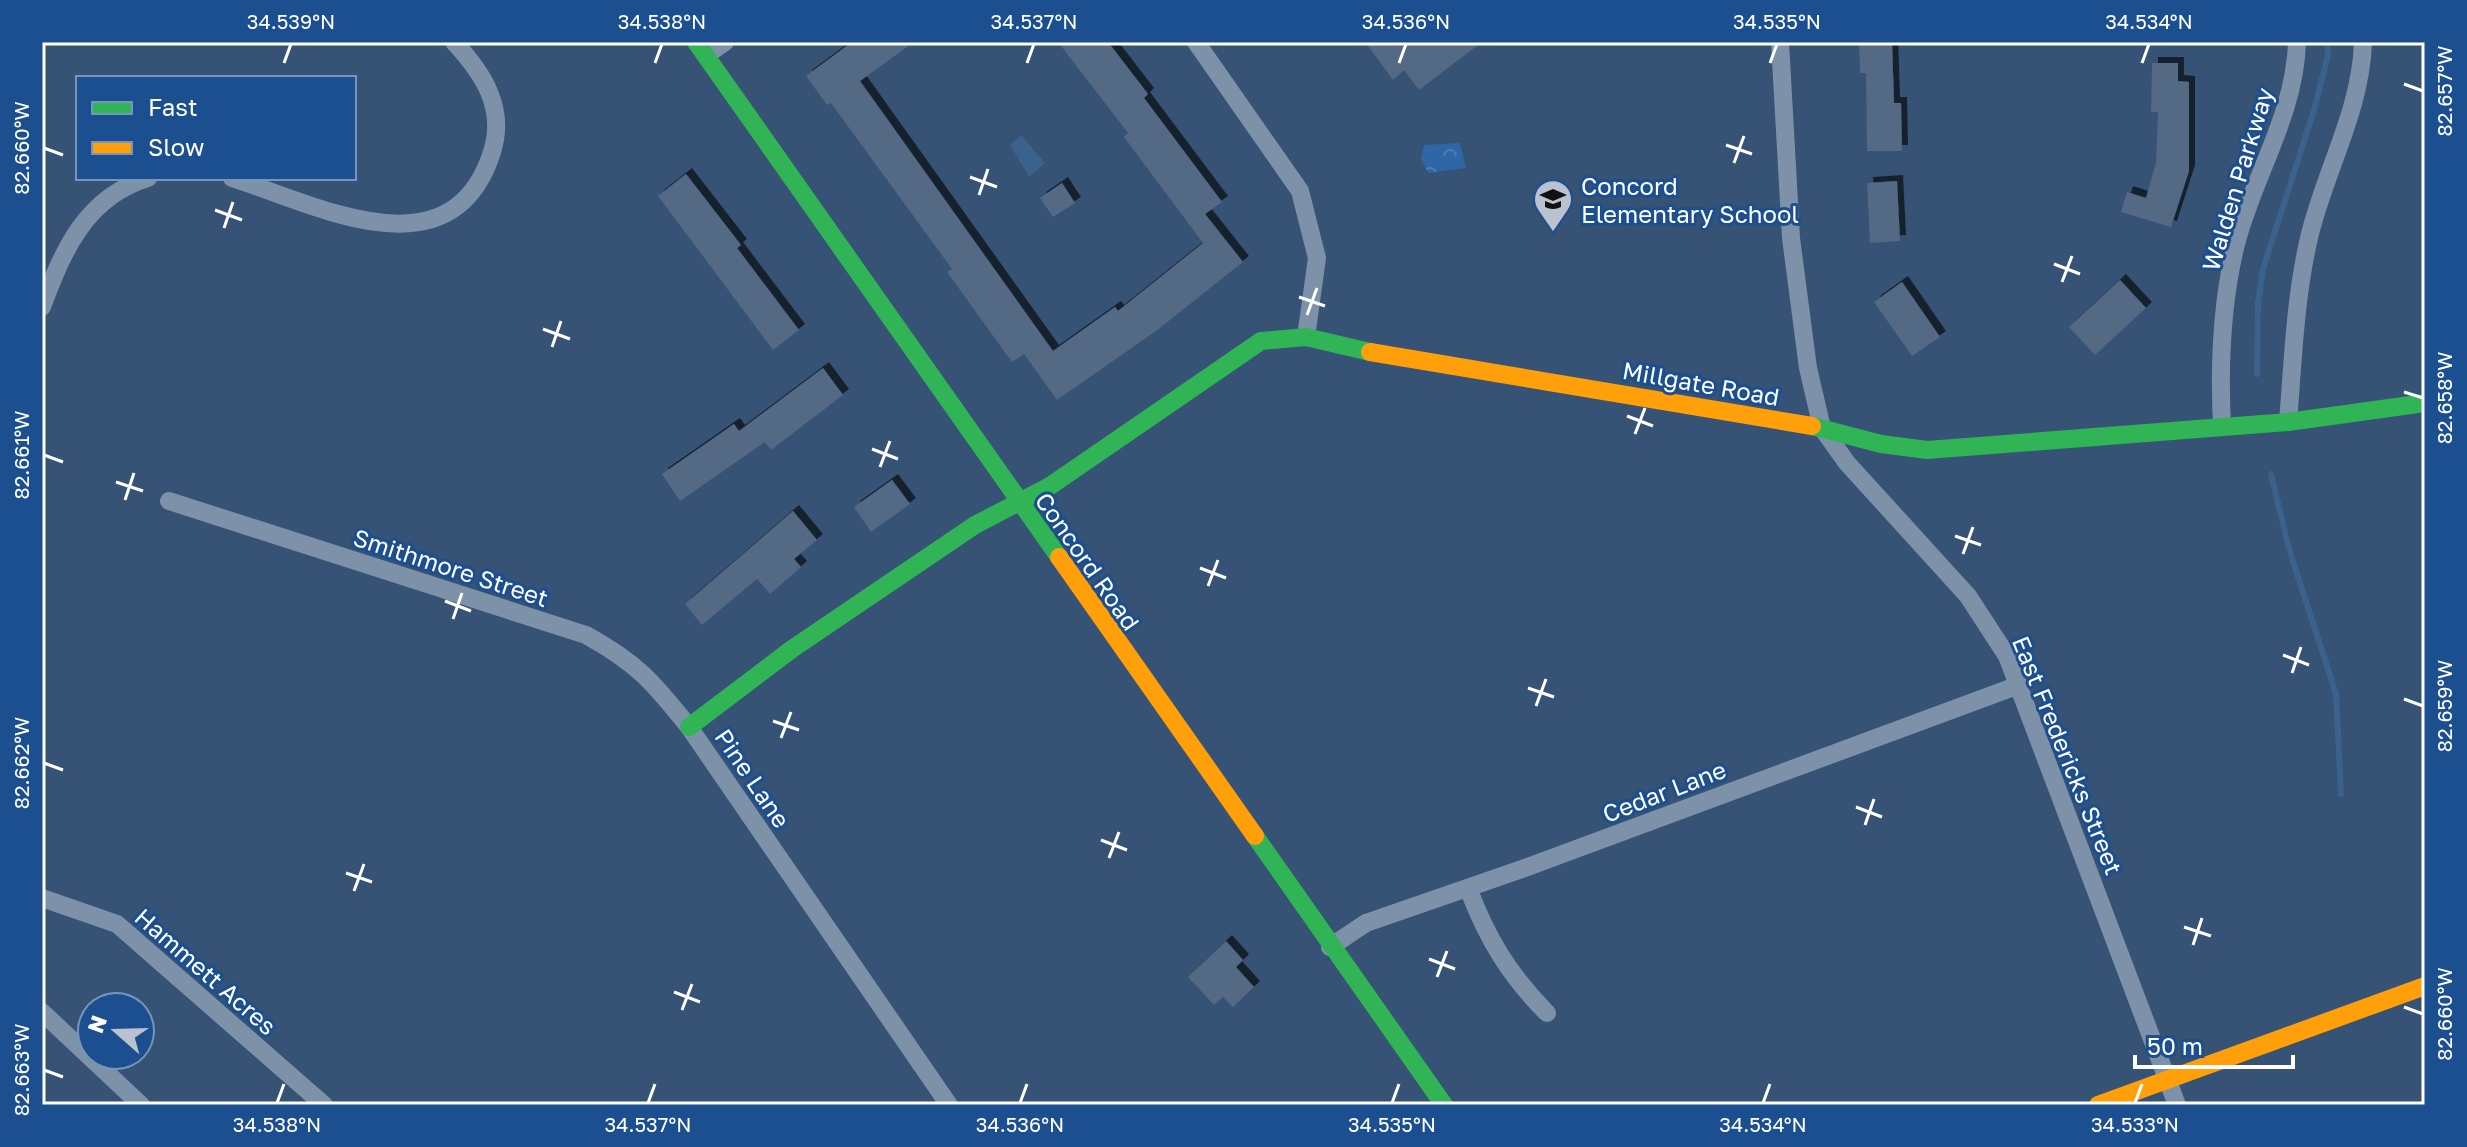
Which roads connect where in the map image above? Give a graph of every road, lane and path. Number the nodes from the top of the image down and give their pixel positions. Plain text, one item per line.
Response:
1 (454, 42) edge
2 (725, 42) edge
3 (1196, 42) edge
4 (1780, 42) edge
5 (2297, 42) edge
6 (2363, 42) edge
7 (701, 49) edge
8 (144, 180) edge
9 (238, 180) edge
10 (42, 307) edge
11 (1306, 337) junction
12 (2425, 403) edge
13 (2288, 422) junction
14 (2222, 426) junction
15 (1822, 428) junction
16 (169, 501) dead end
17 (1017, 501) junction
18 (2019, 685) junction
19 (689, 727) junction
20 (1468, 888) junction
21 (42, 898) edge
22 (1330, 947) junction
23 (2425, 986) edge
24 (42, 1012) edge
25 (1547, 1013) dead end
26 (2167, 1079) junction
27 (141, 1105) edge
28 (324, 1105) edge
29 (949, 1105) edge
30 (1444, 1105) edge
31 (2098, 1105) edge
32 (2177, 1105) edge

1 - 9 street
2 - 7 street
3 - 11 street
4 - 15 street, East Fredericks Street
5 - 14 street, Walden Parkway
6 - 13 street
7 - 17 street, Concord Road
8 - 10 street
11 - 15 street, Millgate Road
11 - 17 street, Millgate Road
12 - 13 street, Millgate Road
13 - 14 street, Millgate Road
14 - 15 street, Millgate Road
15 - 18 street, East Fredericks Street
16 - 19 street, Smithmore Street
17 - 19 street, Pine Lane
17 - 22 street, Concord Road
18 - 20 street, Cedar Lane
18 - 26 street, East Fredericks Street
19 - 29 street, Pine Lane
20 - 22 street, Cedar Lane
20 - 25 street
21 - 28 street, Hammett Acres
22 - 30 street, Concord Road
23 - 26 street
24 - 27 street
26 - 31 street
26 - 32 street, East Fredericks Street

